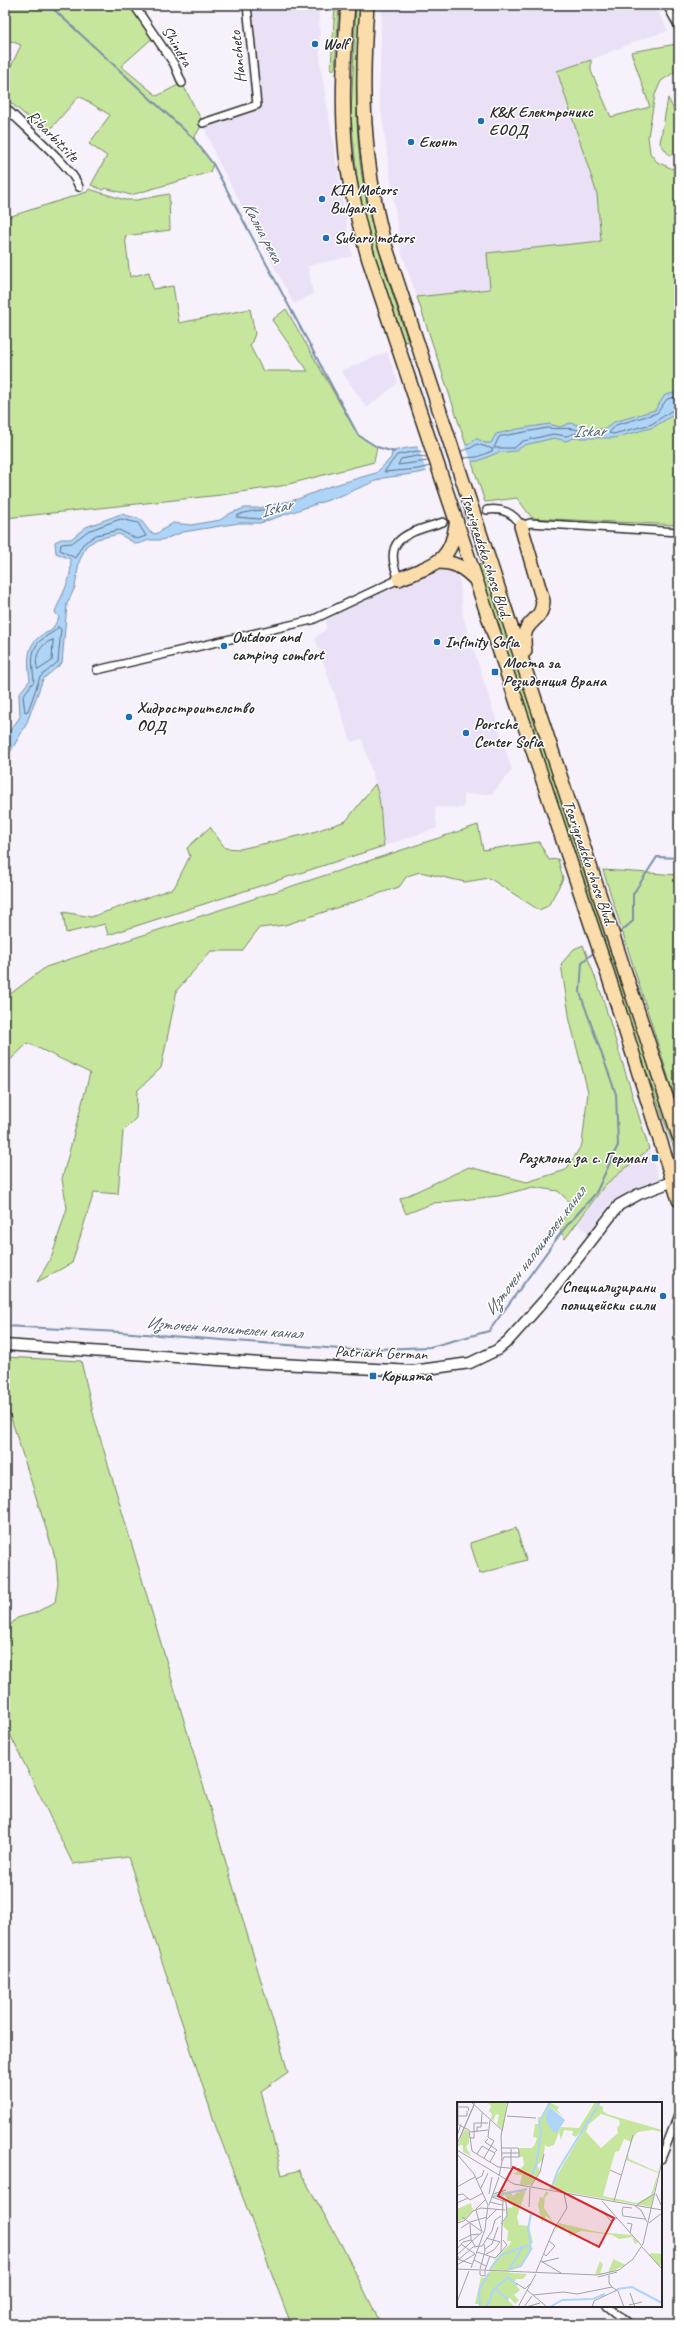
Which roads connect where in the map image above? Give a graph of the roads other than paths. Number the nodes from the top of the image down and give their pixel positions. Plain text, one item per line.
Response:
1 (134, 5) edge
2 (247, 5) edge
3 (348, 5) edge
4 (367, 5) edge
5 (667, 5) edge
6 (679, 27) edge
7 (182, 83) dead end
8 (5, 107) edge
9 (203, 123) dead end
10 (79, 187) dead end
11 (487, 510) tunnel mouth
12 (450, 523) junction
13 (521, 526) junction
14 (679, 532) edge
15 (437, 562) junction
16 (399, 579) junction
17 (495, 579) junction
18 (475, 580) junction
19 (532, 620) junction
20 (97, 670) dead end
21 (532, 690) junction
22 (679, 1136) edge
23 (676, 1180) edge
24 (679, 1200) edge
25 (5, 1345) edge
26 (679, 2113) edge
27 (662, 2156) edge
28 (608, 2307) edge
29 (630, 2324) edge

1 - 7 street, Shindra
2 - 9 street, Hancheto
3 - 12 highway, Tsarigradsko shose Blvd.
4 - 17 highway, Tsarigradsko shose Blvd.
5 - 6 street
8 - 10 street, Ribarbitsite
11 - 13 street
12 - 15 highway
12 - 16 street
12 - 18 highway, Tsarigradsko shose Blvd.
13 - 14 street
13 - 19 highway
15 - 16 highway
15 - 18 highway
16 - 20 street
17 - 19 highway
17 - 21 highway, Tsarigradsko shose Blvd.
18 - 23 highway, Tsarigradsko shose Blvd.
19 - 21 highway
21 - 22 highway, Tsarigradsko shose Blvd.
23 - 24 highway, Tsarigradsko shose Blvd.
23 - 25 street, Patriarh German
26 - 27 street
28 - 29 street

